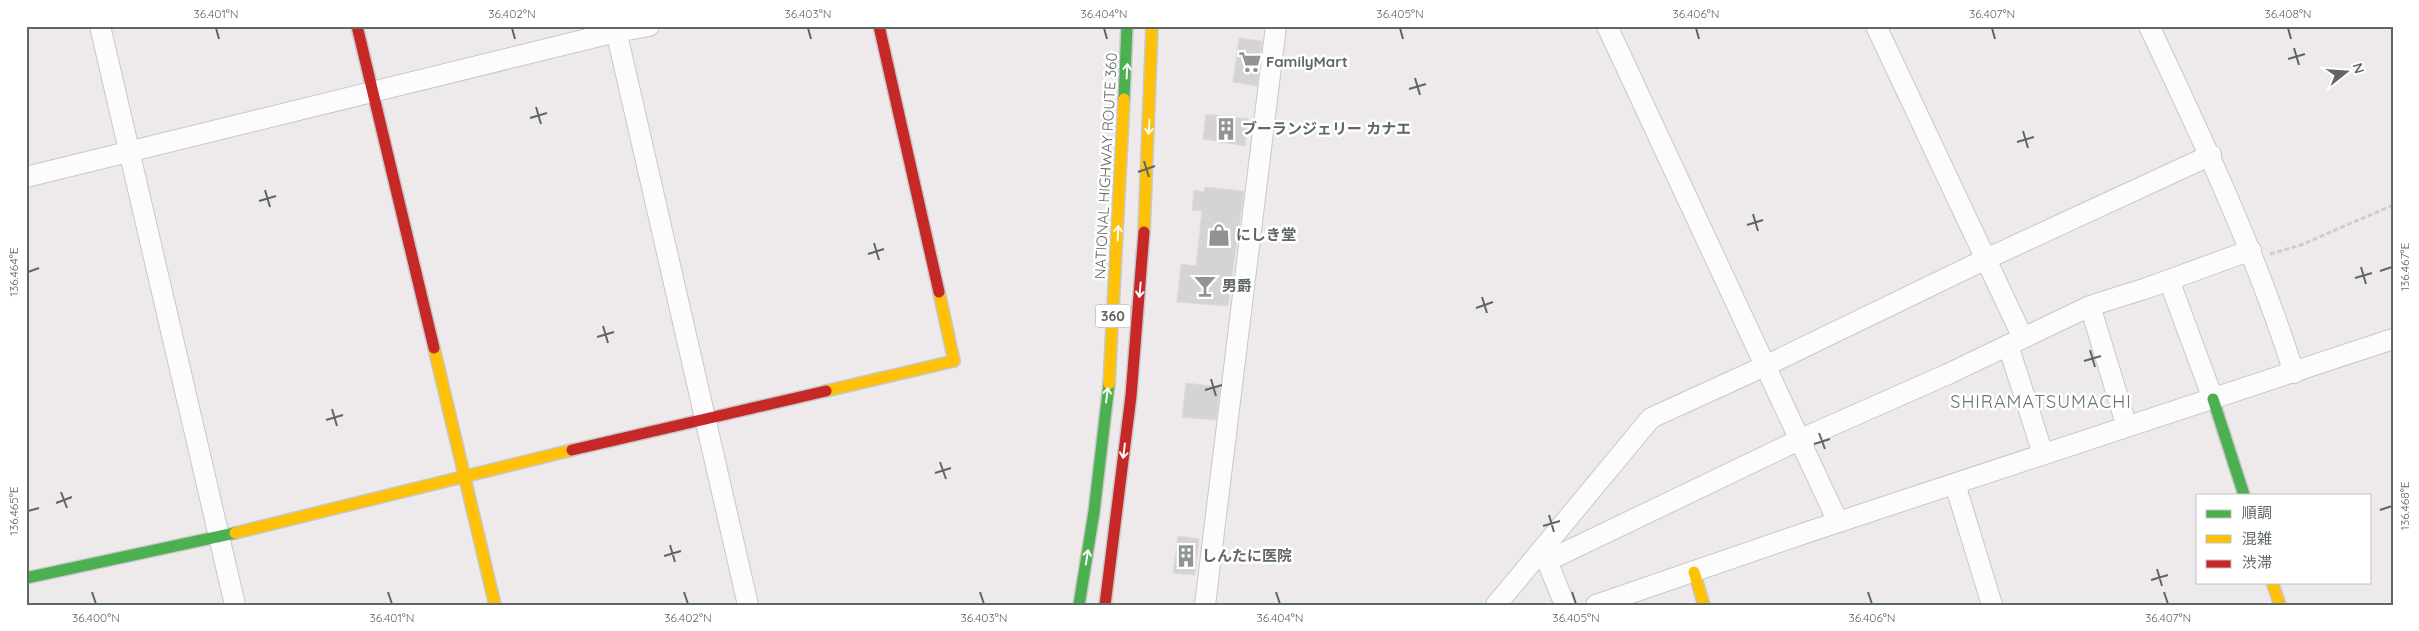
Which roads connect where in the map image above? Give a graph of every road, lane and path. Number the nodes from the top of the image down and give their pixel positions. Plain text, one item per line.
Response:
1 (100, 26) edge
2 (357, 26) edge
3 (649, 26) edge
4 (879, 26) edge
5 (1127, 26) edge
6 (1152, 26) edge
7 (1276, 26) edge
8 (1607, 26) edge
9 (1876, 26) edge
10 (2149, 26) edge
11 (615, 29) edge
12 (372, 92) junction
13 (129, 150) junction
14 (2210, 155) junction
15 (26, 177) edge
16 (2393, 206) edge
17 (2253, 254) junction
18 (1986, 259) junction
19 (2169, 280) junction
20 (2090, 306) junction
21 (2393, 340) edge
22 (2015, 342) junction
23 (1765, 366) junction
24 (2294, 373) junction
25 (2213, 399) junction
26 (705, 418) junction
27 (2127, 427) junction
28 (1801, 440) junction
29 (2043, 454) junction
30 (462, 476) junction
31 (1955, 484) junction
32 (2244, 494) edge
33 (1838, 522) junction
34 (1555, 532) junction
35 (221, 537) junction
36 (1547, 561) junction
37 (1694, 572) junction
38 (26, 578) edge
39 (2273, 584) edge
40 (235, 605) edge
41 (495, 605) edge
42 (748, 605) edge
43 (1079, 605) edge
44 (1105, 605) edge
45 (1205, 605) edge
46 (1496, 605) edge
47 (1565, 605) edge
48 (1596, 605) edge
49 (1704, 605) edge
50 (1992, 605) edge
51 (2280, 605) edge

1 - 13 street
2 - 12 main road
3 - 11 street
4 - 26 main road
43 -> 5 main road, NATIONAL HIGHWAY ROUTE 360 / 360
6 -> 44 main road, 360
7 - 45 street
8 - 23 street
9 - 18 street
10 - 14 street
11 - 12 street
11 - 26 street
12 - 13 street
12 - 30 main road
13 - 15 street
13 - 35 street
14 - 17 street
14 - 18 street
16 - 17 path
17 - 19 street
17 - 24 street
18 - 22 street
18 - 23 street
19 - 20 street
19 - 25 street
20 - 22 street
20 - 27 street
21 - 24 street
22 - 28 street
22 - 29 street
23 - 28 street
23 - 34 street
24 - 25 street
25 - 27 street
25 - 32 main road
26 - 30 main road
26 - 42 street
27 - 29 street
28 - 33 street
28 - 36 street
29 - 31 street
30 - 35 main road
30 - 41 main road
31 - 33 street
31 - 50 street
33 - 37 street
34 - 36 street
34 - 46 street
35 - 38 main road
35 - 40 street
36 - 47 street
37 - 48 street
37 - 49 main road
39 - 51 main road

